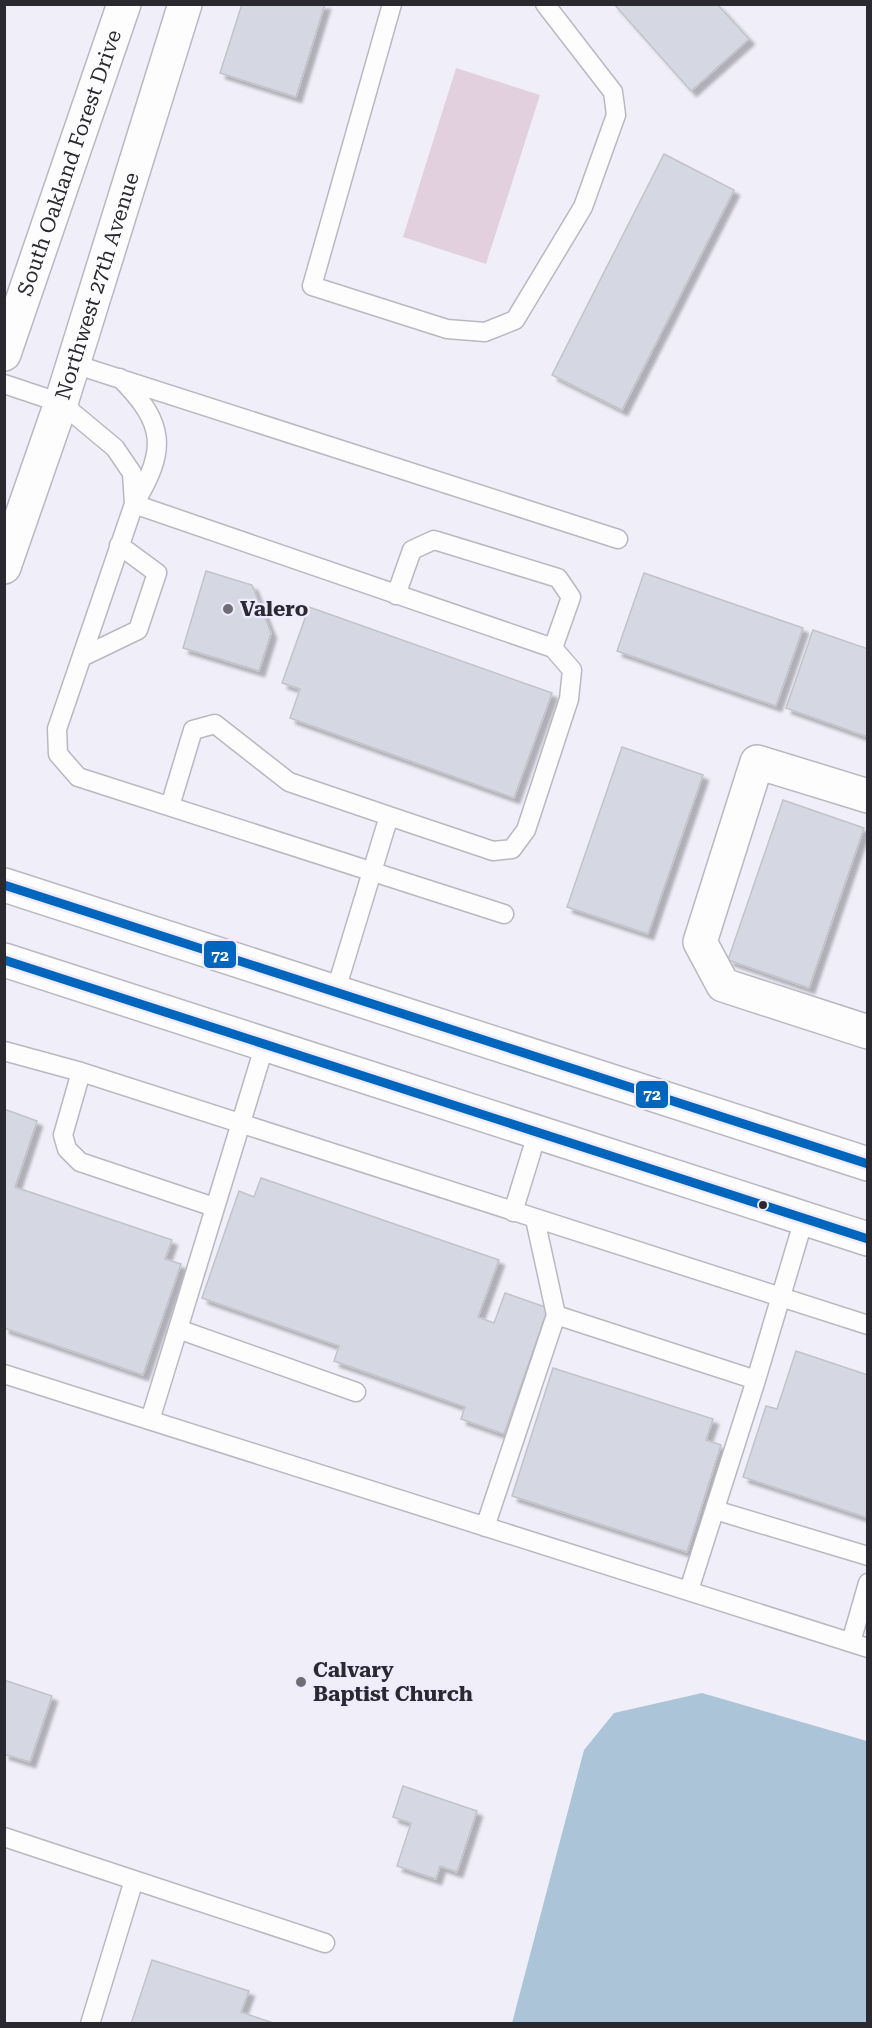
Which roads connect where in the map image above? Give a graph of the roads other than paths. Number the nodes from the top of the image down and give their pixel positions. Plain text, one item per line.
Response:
1 (124, 4) edge
2 (185, 4) edge
3 (392, 4) edge
4 (545, 4) edge
5 (4, 354) edge
6 (74, 364) junction
7 (120, 378) junction
8 (4, 384) edge
9 (61, 403) junction
10 (134, 504) junction
11 (618, 539) dead end
12 (120, 545) junction
13 (4, 567) edge
14 (396, 595) junction
15 (553, 648) junction
16 (82, 657) junction
17 (867, 796) edge
18 (170, 806) junction
19 (389, 816) junction
20 (372, 872) junction
21 (4, 885) edge
22 (504, 914) dead end
23 (6, 964) edge
24 (335, 993) junction
25 (867, 1032) edge
26 (265, 1044) junction
27 (4, 1051) edge
28 (81, 1072) junction
29 (241, 1125) junction
30 (537, 1134) junction
31 (867, 1164) edge
32 (214, 1207) junction
33 (513, 1212) junction
34 (535, 1219) junction
35 (804, 1219) junction
36 (867, 1239) edge
37 (781, 1297) junction
38 (556, 1315) junction
39 (867, 1325) edge
40 (178, 1329) junction
41 (4, 1374) edge
42 (756, 1380) junction
43 (356, 1392) dead end
44 (150, 1420) junction
45 (715, 1510) junction
46 (485, 1527) junction
47 (867, 1556) edge
48 (867, 1583) edge
49 (689, 1590) junction
50 (859, 1645) edge
51 (4, 1837) edge
52 (134, 1880) junction
53 (325, 1943) dead end
54 (90, 2024) edge

1 - 5 main road, South Oakland Forest Drive
2 - 6 main road, Northwest 27th Avenue
3 - 4 lane
6 - 7 lane
6 - 9 main road, Northwest 27th Avenue
7 - 10 lane
7 - 11 lane
8 - 9 lane
9 - 10 lane
9 - 13 main road, Northwest 27th Avenue
10 - 12 lane
10 - 14 lane
12 - 16 lane
12 - 16 lane
14 - 15 lane
14 - 15 lane
15 - 19 lane
16 - 18 lane
17 - 25 main road
18 - 19 lane
18 - 20 lane
19 - 20 lane
20 - 22 lane
20 - 24 lane
21 - 24 main road
23 - 26 main road
24 - 31 main road
26 - 29 lane
26 - 30 main road
27 - 28 lane
28 - 29 lane
28 - 32 lane
29 - 32 lane
29 - 33 lane
30 - 33 lane
30 - 35 main road
32 - 40 lane
33 - 34 lane
34 - 37 lane
34 - 38 lane
35 - 36 main road
35 - 37 lane
37 - 39 lane
37 - 42 lane
38 - 42 lane
38 - 46 lane
40 - 43 lane
40 - 44 lane
41 - 44 lane
42 - 45 lane
44 - 46 lane
45 - 47 lane
45 - 49 lane
46 - 49 lane
48 - 50 lane
49 - 50 lane
51 - 52 lane
52 - 53 lane
52 - 54 lane

